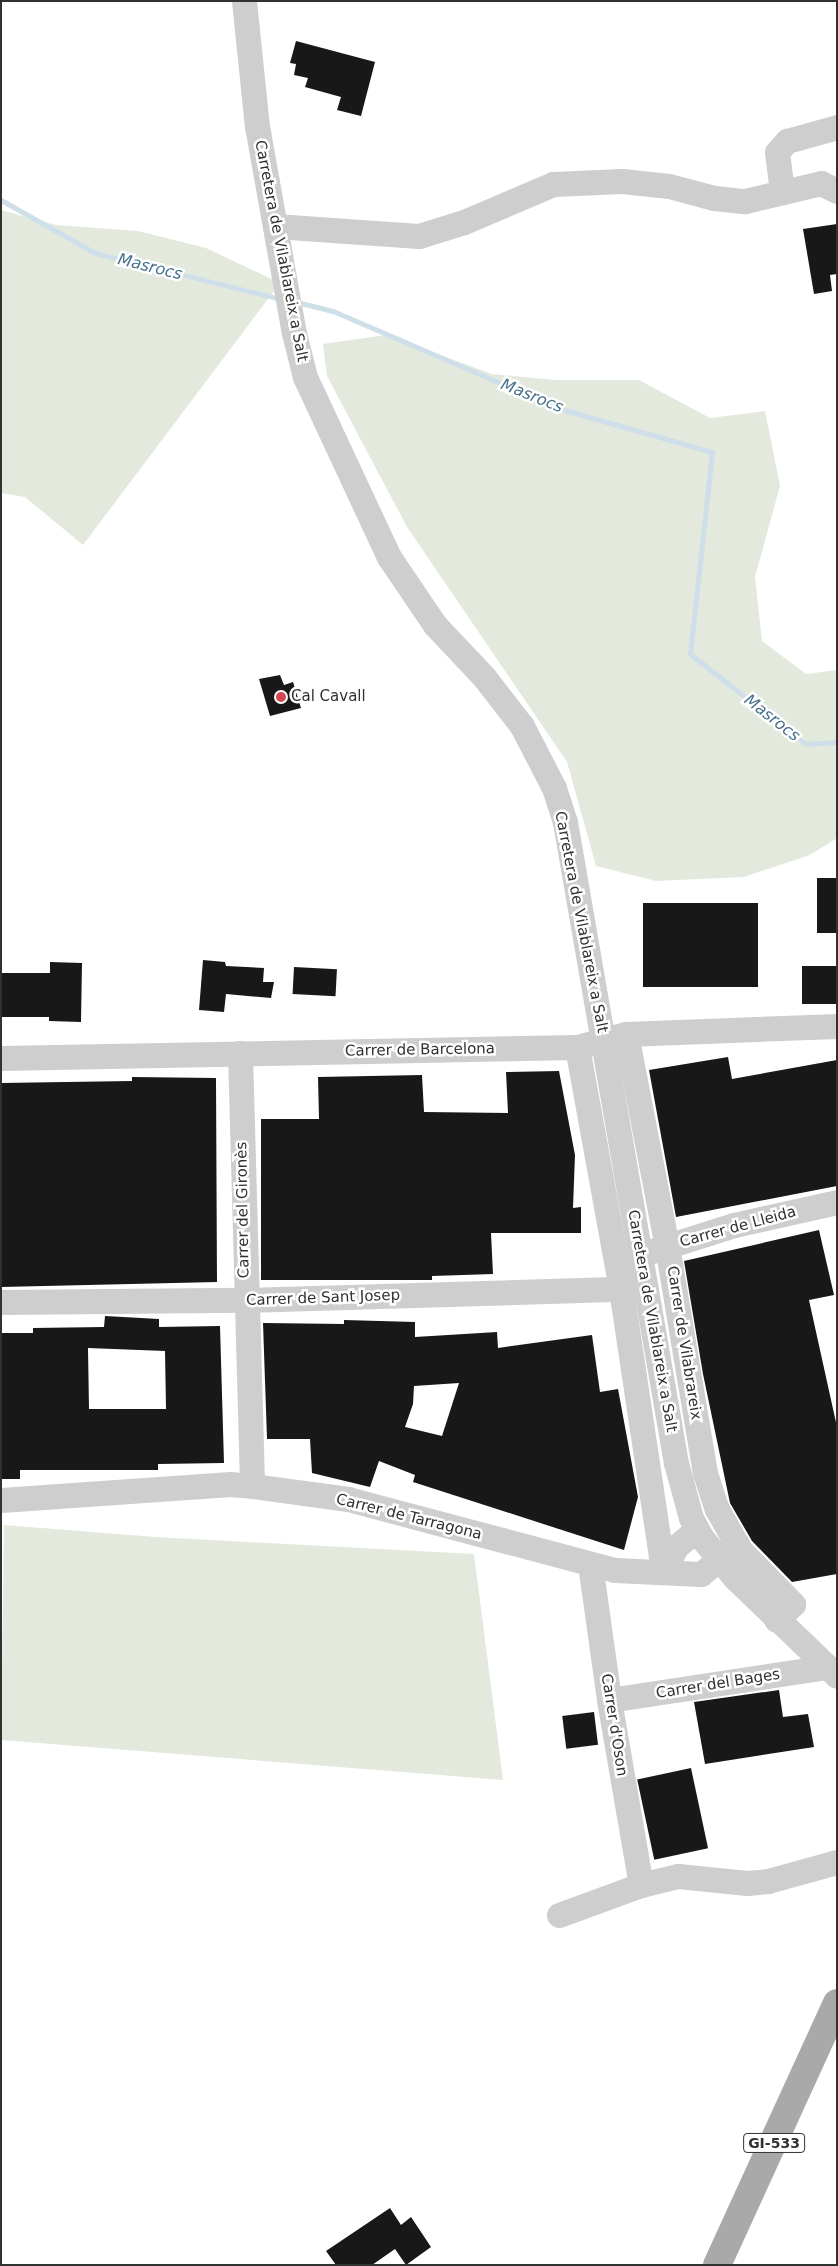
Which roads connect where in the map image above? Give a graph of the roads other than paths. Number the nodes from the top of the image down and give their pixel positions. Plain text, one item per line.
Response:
1 (244, 1) edge
2 (837, 127) edge
3 (837, 191) edge
4 (782, 192) junction
5 (275, 226) junction
6 (837, 1026) edge
7 (614, 1037) junction
8 (577, 1047) junction
9 (240, 1053) junction
10 (1, 1058) edge
11 (837, 1202) edge
12 (667, 1246) junction
13 (640, 1255) junction
14 (645, 1286) junction
15 (621, 1290) junction
16 (245, 1300) junction
17 (1, 1302) edge
18 (252, 1486) junction
19 (1, 1500) edge
20 (697, 1529) junction
21 (719, 1558) junction
22 (590, 1564) junction
23 (663, 1570) junction
24 (776, 1620) junction
25 (832, 1672) edge
26 (609, 1700) junction
27 (837, 1862) edge
28 (641, 1884) junction
29 (559, 1915) dead end
30 (835, 2013) edge
31 (716, 2265) edge

1 - 5 street, Carretera de Vilablareix a Salt
2 - 4 street
3 - 4 street
4 - 5 street
5 - 7 street, Carretera de Vilablareix a Salt
6 - 7 street, Carrer de Barcelona
7 - 8 street, Carrer de Barcelona
7 - 12 street, Carrer de Vilabrareix
7 - 13 street, Carretera de Vilablareix a Salt
8 - 9 street, Carrer de Barcelona
8 - 15 street
9 - 10 street, Carrer de Barcelona
9 - 16 street, Carrer del Gironès
11 - 12 street, Carrer de Lleida
12 - 13 street, Carrer de Lleida
12 - 21 street, Carrer de Vilabrareix
13 - 14 street, Carretera de Vilablareix a Salt
14 - 15 street, Carrer de Sant Josep
14 - 20 street, Carretera de Vilablareix a Salt
15 - 16 street, Carrer de Sant Josep
15 - 23 street
16 - 17 street, Carrer de Sant Josep
16 - 18 street, Carrer del Gironès
18 - 19 street, Carrer de Tarragona
18 - 22 street, Carrer de Tarragona
20 - 21 street, Carretera de Vilablareix a Salt
20 - 23 street
21 - 23 street, Carrer de Tarragona
21 - 24 street, Carretera de Vilablareix a Salt
21 - 24 street, Carrer de Vilabrareix
22 - 23 street, Carrer de Tarragona
22 - 26 street, Carrer d'Oson
24 - 25 street, Carretera de Vilablareix a Salt
25 - 26 street, Carrer del Bages
26 - 28 street, Carrer d'Oson
27 - 28 street
28 - 29 street
30 - 31 main road, GI-533

